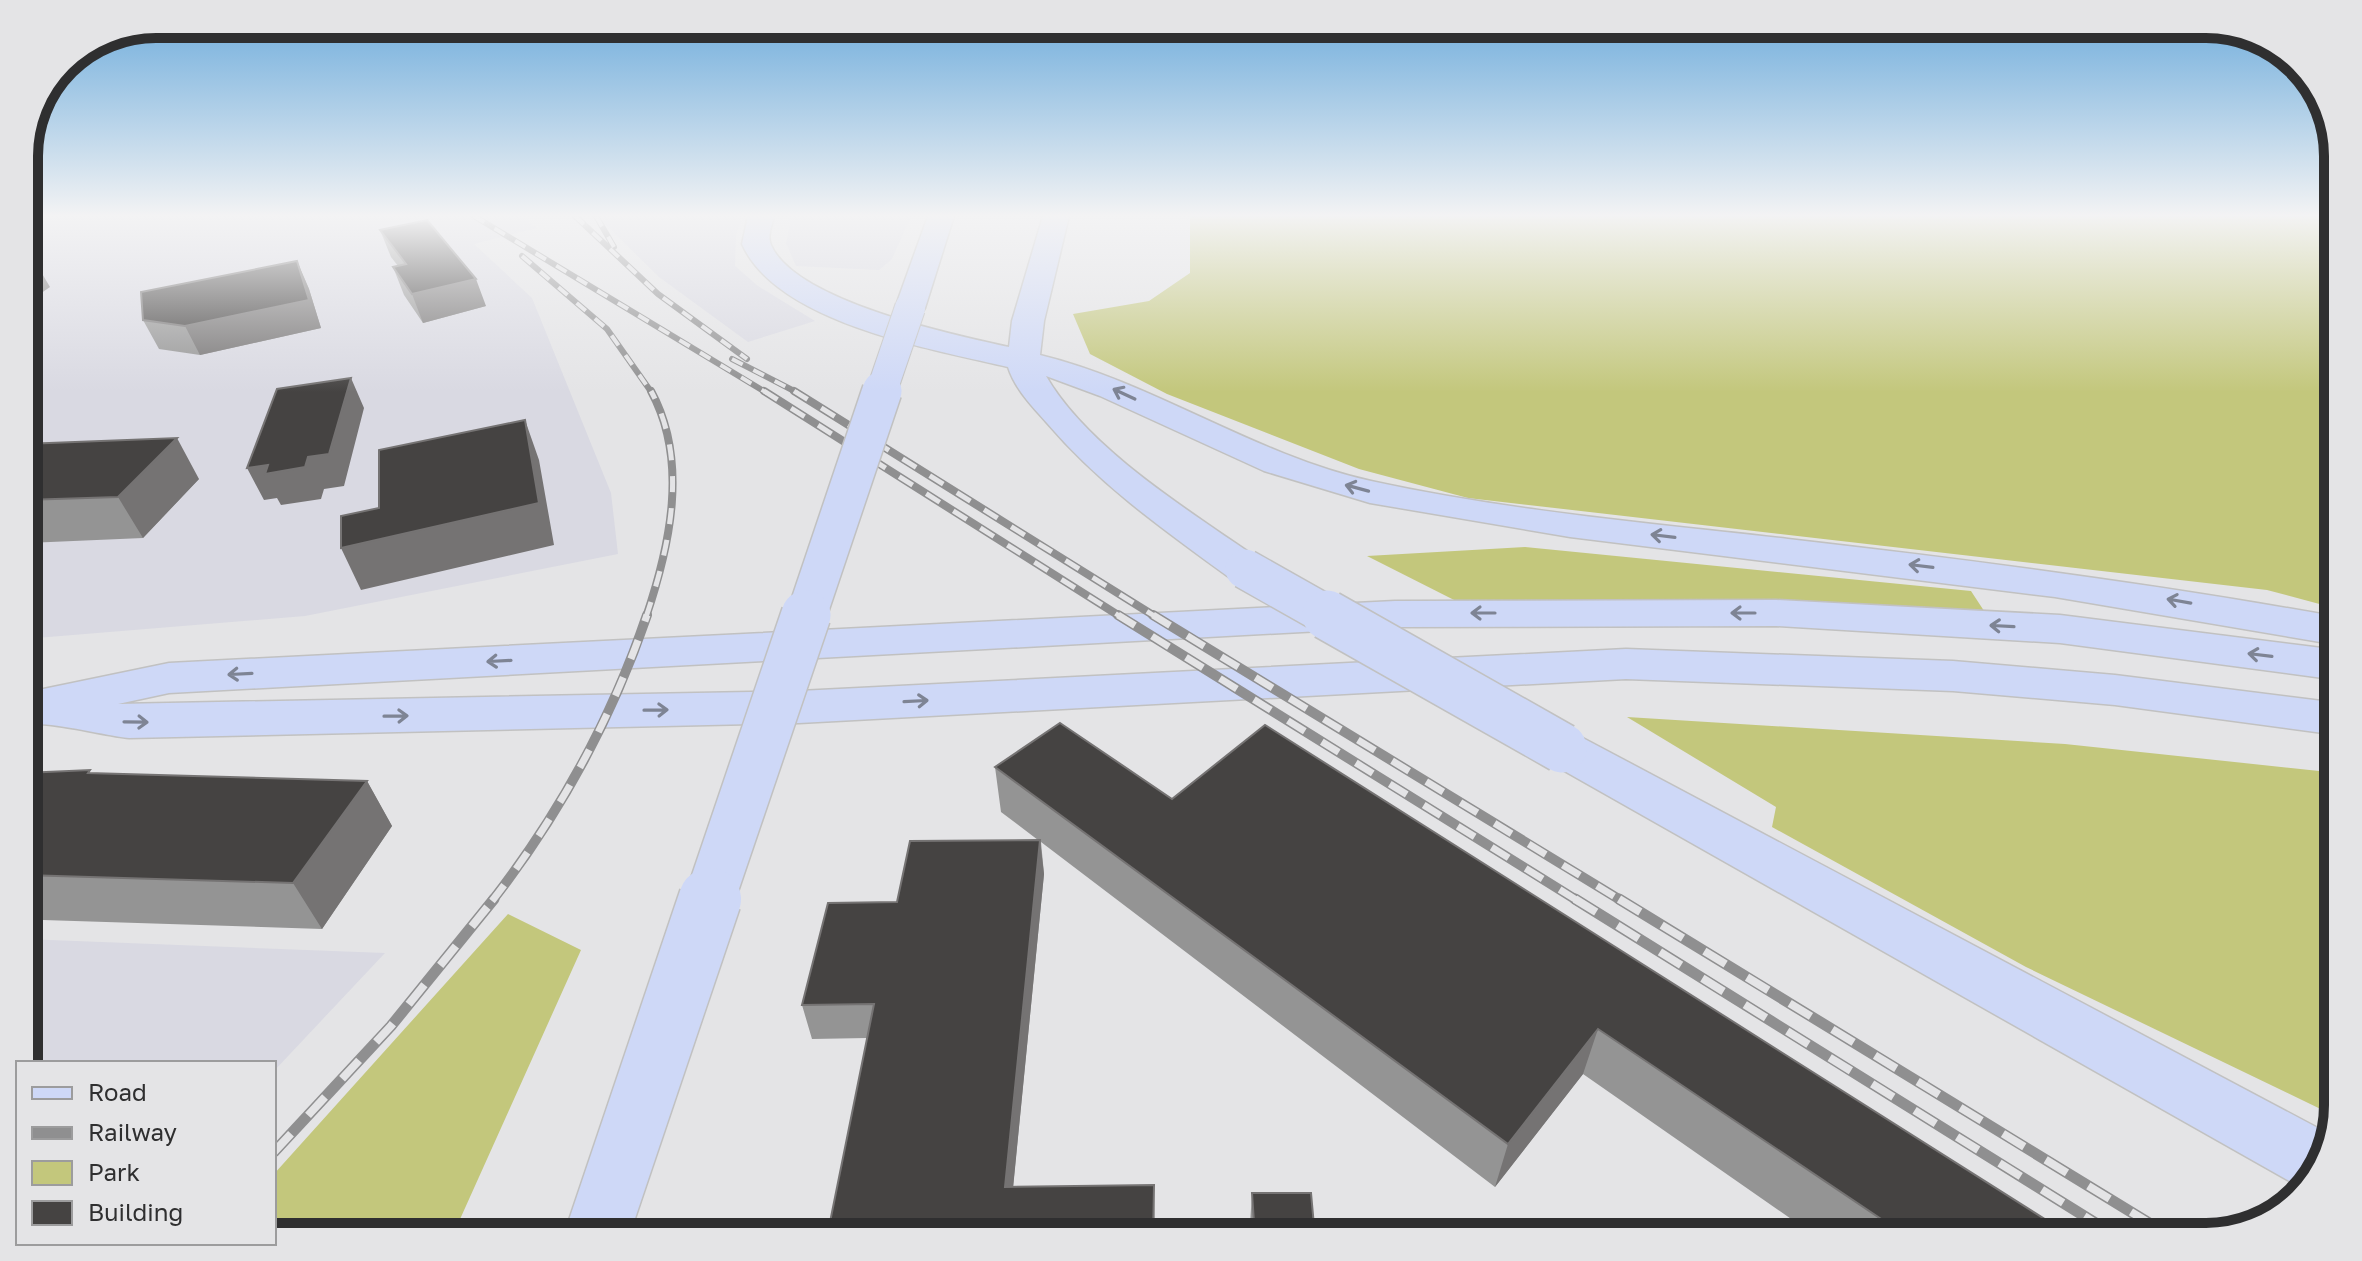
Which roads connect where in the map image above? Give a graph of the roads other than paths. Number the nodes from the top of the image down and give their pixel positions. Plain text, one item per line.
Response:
1 (781, 275) edge
2 (921, 275) edge
3 (1040, 275) edge
4 (1023, 361) junction
5 (2324, 629) edge
6 (2324, 663) edge
7 (38, 707) edge
8 (38, 710) edge
9 (2324, 717) edge
10 (2311, 1158) edge
11 (601, 1223) edge

1 - 4 main road
2 - 11 main road, bridge
3 - 4 main road
5 -> 4 main road
4 - 10 main road, bridge
6 -> 7 main road
8 -> 9 main road

